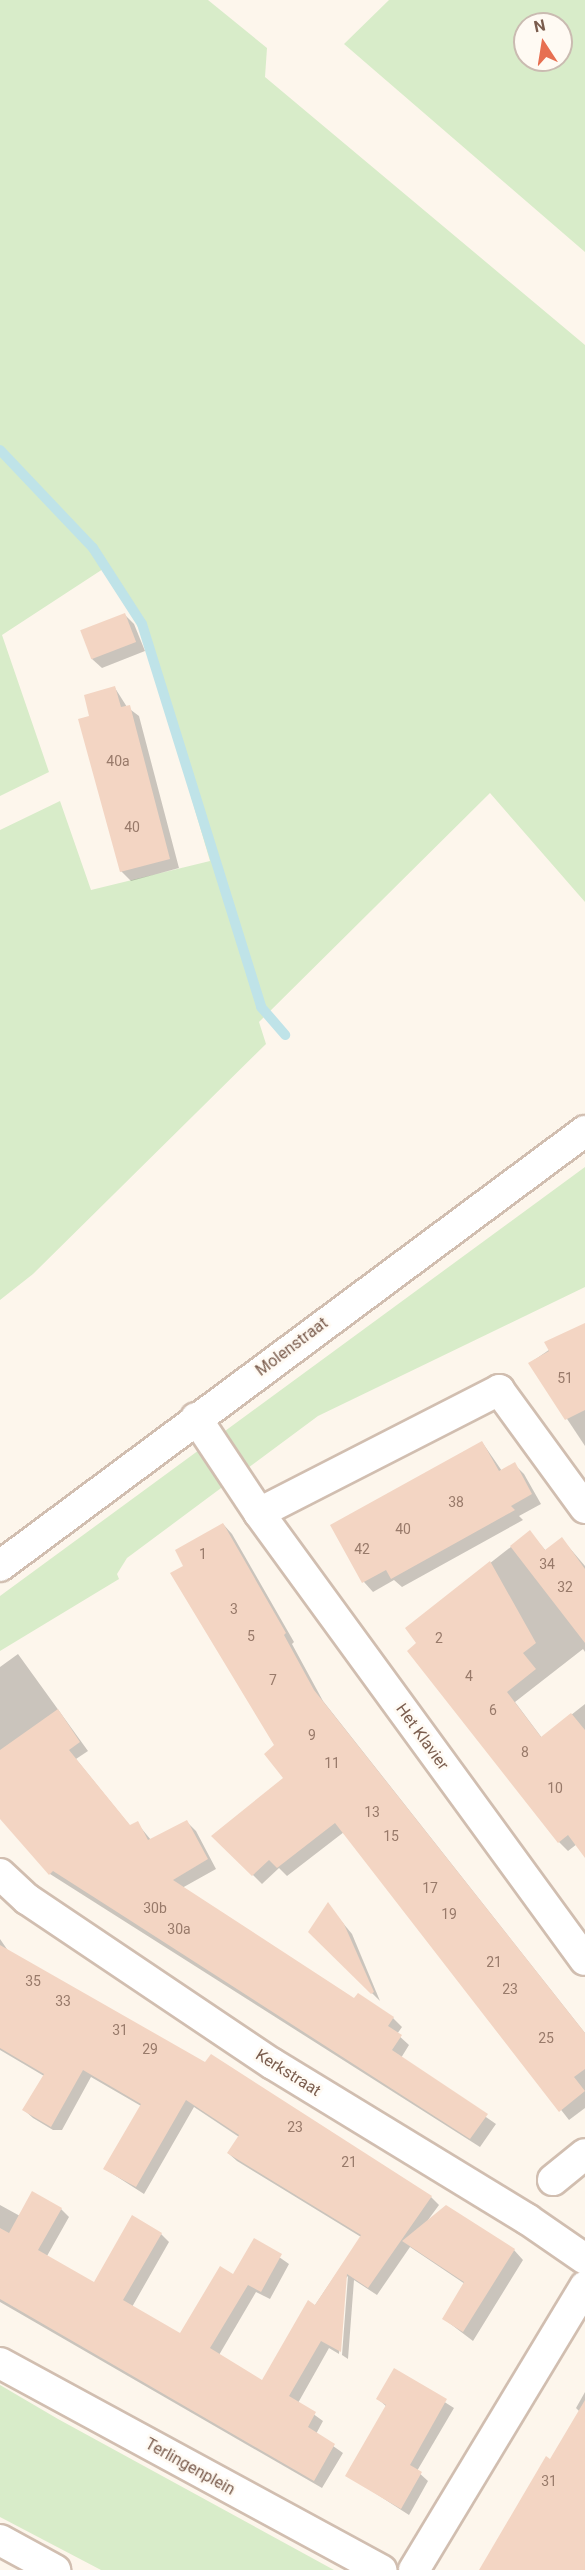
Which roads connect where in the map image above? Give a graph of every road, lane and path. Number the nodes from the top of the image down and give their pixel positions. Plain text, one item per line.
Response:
1 (585, 1131) edge
2 (196, 1418) junction
3 (585, 1508) edge
4 (259, 1513) junction
5 (0, 1566) edge
6 (0, 1874) edge
7 (585, 1960) edge
8 (585, 2154) edge
9 (554, 2180) dead end
10 (585, 2259) edge
11 (585, 2287) edge
12 (0, 2363) edge
13 (0, 2540) edge
14 (55, 2570) edge
15 (381, 2570) edge
16 (414, 2570) edge

1 - 2 street, Molenstraat
2 - 4 street, Het Klavier
2 - 5 street, Molenstraat
3 - 4 street
4 - 7 street, Het Klavier
6 - 10 street, Kerkstraat
8 - 9 street
11 - 16 street
12 - 15 street, Terlingenplein
13 - 14 street

